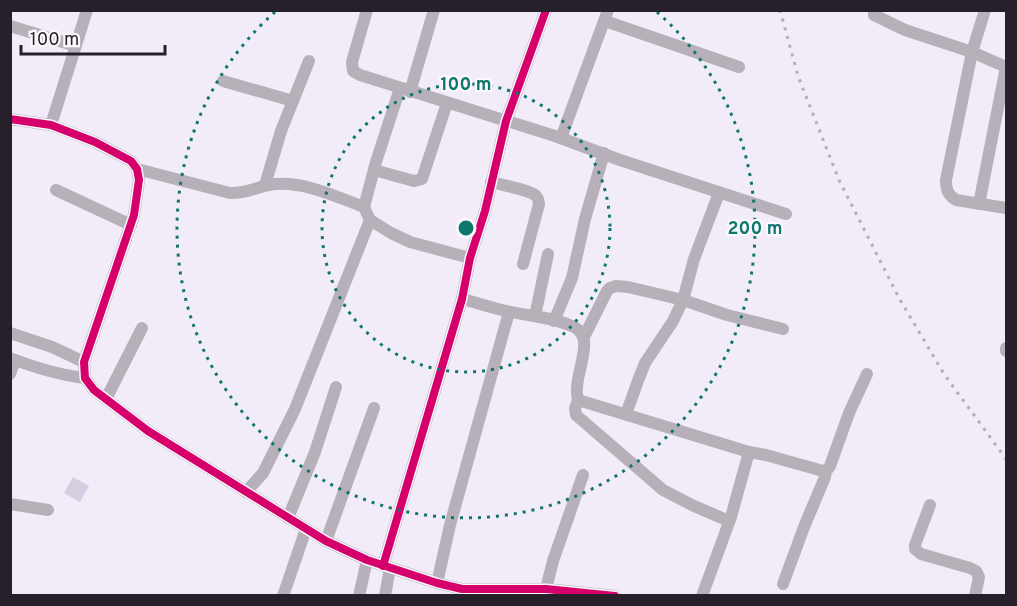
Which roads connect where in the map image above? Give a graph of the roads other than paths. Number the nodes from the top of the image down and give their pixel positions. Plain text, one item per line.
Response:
1 (87, 10) edge
2 (367, 10) edge
3 (434, 10) edge
4 (546, 10) edge
5 (874, 10) edge
6 (985, 10) edge
7 (606, 16) edge
8 (10, 26) edge
9 (76, 46) junction
10 (972, 52) junction
11 (309, 61) dead end
12 (739, 67) dead end
13 (224, 81) dead end
14 (405, 90) junction
15 (293, 101) junction
16 (447, 103) junction
17 (10, 119) edge
18 (506, 121) junction
19 (51, 125) junction
20 (561, 138) junction
21 (604, 153) junction
22 (137, 169) junction
23 (374, 170) junction
24 (491, 182) junction
25 (265, 185) junction
26 (56, 190) dead end
27 (719, 193) junction
28 (979, 204) junction
29 (364, 207) junction
30 (1006, 208) edge
31 (786, 214) dead end
32 (369, 220) junction
33 (131, 225) junction
34 (548, 254) dead end
35 (470, 258) junction
36 (523, 264) dead end
37 (462, 299) junction
38 (683, 300) junction
39 (509, 312) junction
40 (535, 316) junction
41 (554, 321) junction
42 (142, 328) dead end
43 (783, 329) dead end
44 (10, 333) edge
45 (584, 337) junction
46 (13, 359) edge
47 (84, 362) junction
48 (10, 374) edge
49 (867, 374) dead end
50 (85, 378) junction
51 (336, 387) dead end
52 (106, 399) junction
53 (578, 400) junction
54 (374, 408) dead end
55 (626, 414) junction
56 (749, 452) junction
57 (826, 471) junction
58 (583, 475) dead end
59 (246, 492) junction
60 (10, 504) edge
61 (930, 506) dead end
62 (48, 510) dead end
63 (288, 518) junction
64 (729, 520) junction
65 (306, 530) junction
66 (326, 541) junction
67 (367, 560) junction
68 (386, 567) junction
69 (437, 584) junction
70 (783, 584) dead end
71 (546, 589) junction
72 (484, 592) edge
73 (524, 592) edge
74 (283, 596) edge
75 (359, 596) edge
76 (385, 596) edge
77 (615, 596) edge
78 (702, 596) edge
79 (975, 596) edge

1 - 9 street
2 - 14 street
3 - 14 street
4 - 18 street
5 - 10 street
6 - 10 street
7 - 12 street
7 - 20 street
8 - 9 street
9 - 19 street
10 - 28 street
10 - 28 street
11 - 15 street
13 - 15 street
14 - 16 street
14 - 23 street
15 - 25 street
16 - 18 street
16 - 23 street
17 - 19 street
18 - 20 street
18 - 24 street
19 - 22 street
20 - 21 street
21 - 27 street
21 - 41 street
22 - 25 street
22 - 33 street
23 - 29 street
24 - 35 street
24 - 36 street
25 - 29 street
26 - 33 street
27 - 31 street
27 - 38 street
28 - 30 street
29 - 32 street
32 - 35 street
32 - 59 street
33 - 47 street
34 - 40 street
35 - 37 street
37 - 39 street
37 - 68 street
38 - 43 street
38 - 45 street
38 - 55 street
39 - 40 street
39 - 69 street
40 - 41 street
41 - 45 street
42 - 52 street
44 - 47 street
45 - 53 street
46 - 48 street
46 - 50 street
47 - 50 street
49 - 57 street
50 - 52 street
51 - 63 street
52 - 59 street
53 - 55 street
53 - 64 street
54 - 66 street
55 - 56 street
56 - 57 street
56 - 64 street
57 - 70 street
58 - 71 street
59 - 63 street
60 - 62 street
61 - 79 street
63 - 65 street
64 - 78 street
65 - 66 street
65 - 74 street
66 - 67 street
67 - 68 street
67 - 75 street
68 - 69 street
68 - 76 street
69 - 72 street
71 - 73 street
71 - 77 street
72 - 73 street

